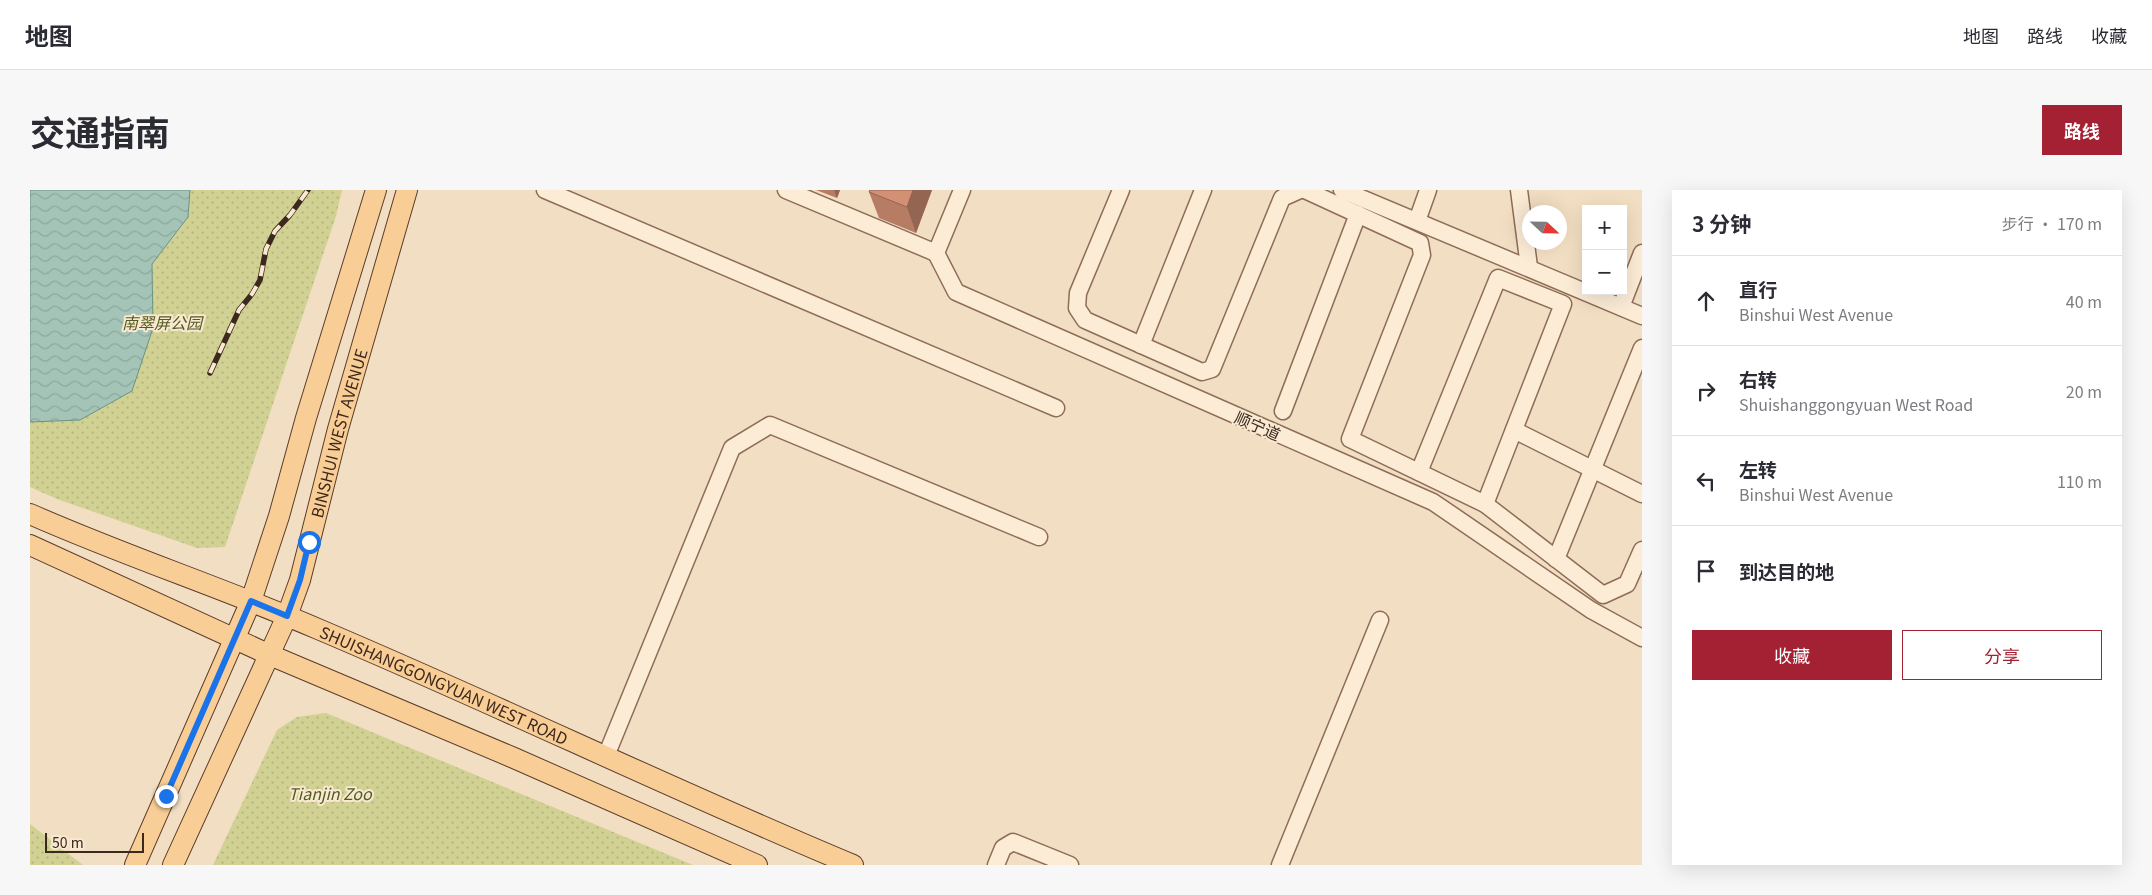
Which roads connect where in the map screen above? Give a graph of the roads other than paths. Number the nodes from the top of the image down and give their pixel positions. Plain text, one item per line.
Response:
1 (407, 190) edge
2 (545, 190) edge
3 (786, 190) edge
4 (962, 190) edge
5 (1121, 190) edge
6 (1203, 190) edge
7 (1300, 190) edge
8 (1305, 190) edge
9 (1342, 190) edge
10 (1428, 190) edge
11 (1519, 190) edge
12 (374, 192) edge
13 (1358, 214) junction
14 (1417, 221) junction
15 (936, 253) junction
16 (1642, 253) edge
17 (1528, 268) junction
18 (1620, 306) junction
19 (1642, 316) edge
20 (1141, 345) junction
21 (1642, 348) edge
22 (1056, 408) dead end
23 (1283, 412) dead end
24 (1514, 430) junction
25 (1593, 469) junction
26 (1419, 472) junction
27 (1642, 494) edge
28 (1485, 504) junction
29 (30, 514) edge
30 (1039, 537) dead end
31 (30, 545) edge
32 (1642, 550) edge
33 (1556, 559) junction
34 (251, 601) junction
35 (287, 616) junction
36 (1380, 620) dead end
37 (1642, 638) edge
38 (235, 640) junction
39 (270, 655) junction
40 (606, 756) junction
41 (135, 865) edge
42 (173, 865) edge
43 (757, 865) edge
44 (853, 865) edge
45 (996, 865) edge
46 (1070, 865) edge
47 (1280, 865) edge

1 - 35 main road, BINSHUI WEST AVENUE
2 - 22 street
3 - 15 street
4 - 15 street
5 - 20 street
6 - 20 street
7 - 20 street
8 - 13 street
9 - 14 street
10 - 14 street
11 - 17 street
12 - 34 main road, BINSHUI WEST AVENUE
13 - 23 street
13 - 26 street
14 - 17 street
15 - 37 street, 顺宁道
16 - 18 street
17 - 18 street
18 - 19 street
21 - 25 street
24 - 25 street
24 - 26 street
24 - 28 street
25 - 27 street
25 - 33 street
26 - 28 street
28 - 33 street
29 - 34 main road, SHUISHANGGONGYUAN WEST ROAD
30 - 40 street
31 - 38 main road
32 - 33 street
34 - 35 main road, SHUISHANGGONGYUAN WEST ROAD
34 - 38 main road, BINSHUI WEST AVENUE
35 - 39 main road, BINSHUI WEST AVENUE
35 - 40 main road, SHUISHANGGONGYUAN WEST ROAD
36 - 47 street
38 - 39 main road
38 - 41 main road, BINSHUI WEST AVENUE
39 - 42 main road, BINSHUI WEST AVENUE
39 - 43 main road
40 - 44 main road, SHUISHANGGONGYUAN WEST ROAD
45 - 46 street

